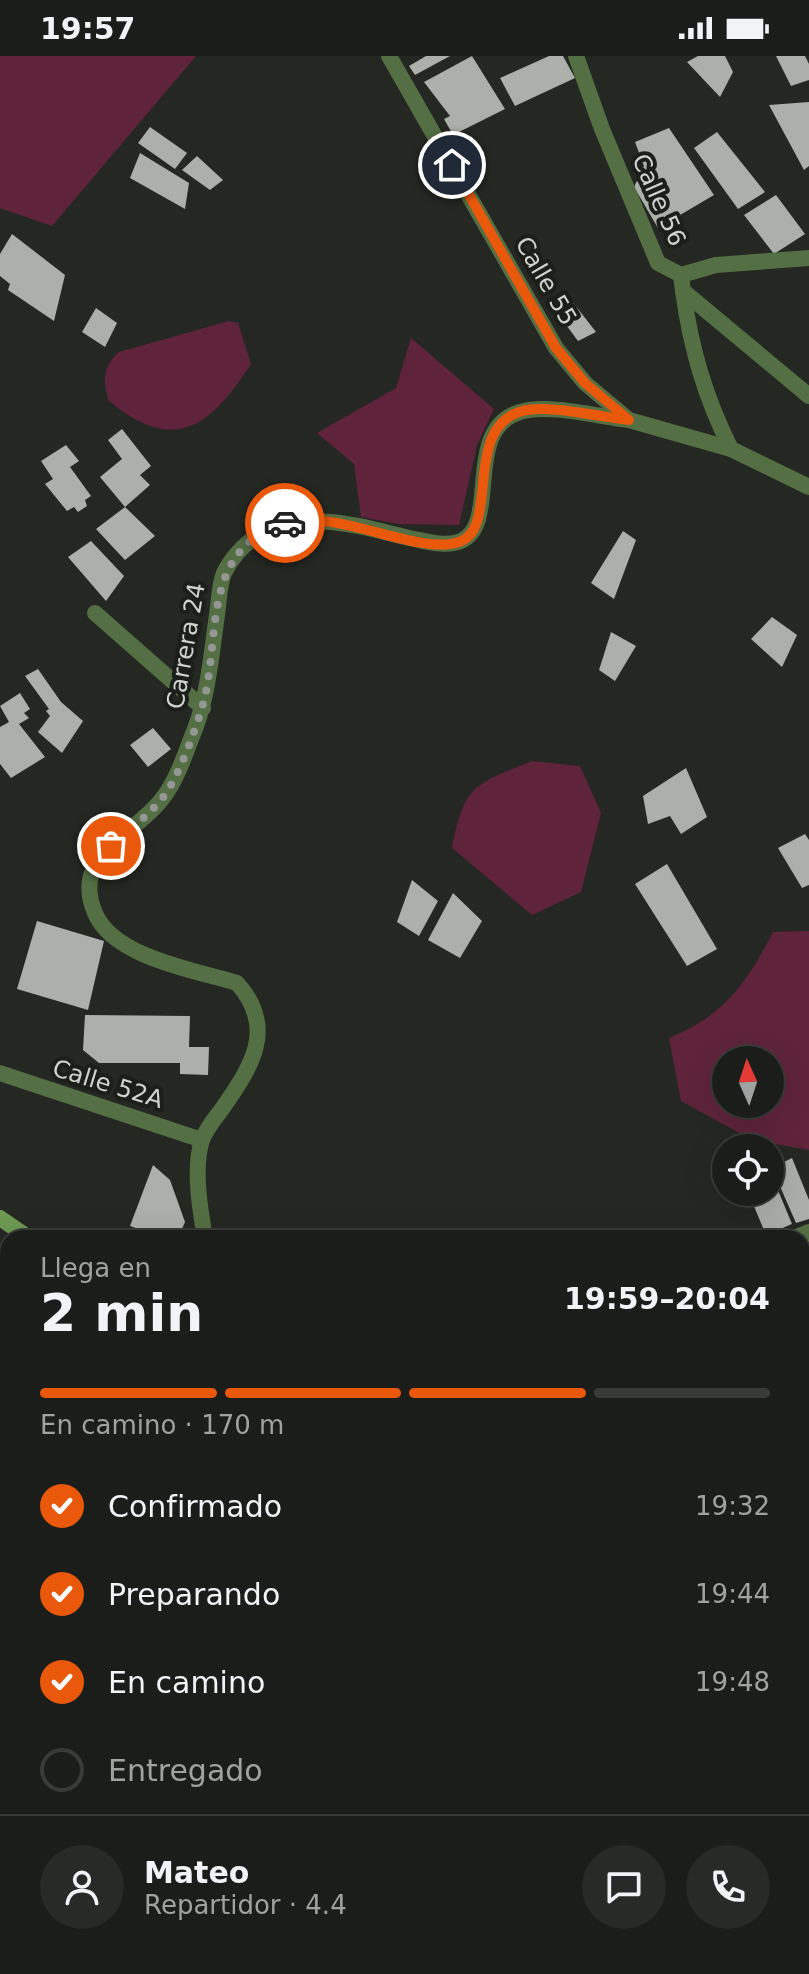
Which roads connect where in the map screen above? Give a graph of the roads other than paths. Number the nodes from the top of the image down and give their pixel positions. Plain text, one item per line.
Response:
1 (389, 56) edge
2 (576, 56) edge
3 (809, 258) edge
4 (682, 283) junction
5 (809, 396) edge
6 (629, 420) junction
7 (731, 449) junction
8 (809, 487) edge
9 (95, 613) dead end
10 (203, 708) junction
11 (0, 1073) edge
12 (202, 1140) junction
13 (0, 1218) edge
14 (17, 1230) edge
15 (204, 1230) edge

1 - 6 street, Calle 55
2 - 4 street, Calle 56
3 - 4 street
4 - 5 street, Calle 56
4 - 7 street
6 - 7 street, Calle 55
6 - 10 street, Carrera 24
7 - 8 street, Calle 55
9 - 10 street
10 - 12 street, Carrera 24
11 - 12 street, Calle 52A
12 - 15 street, Carrera 24
13 - 14 street

